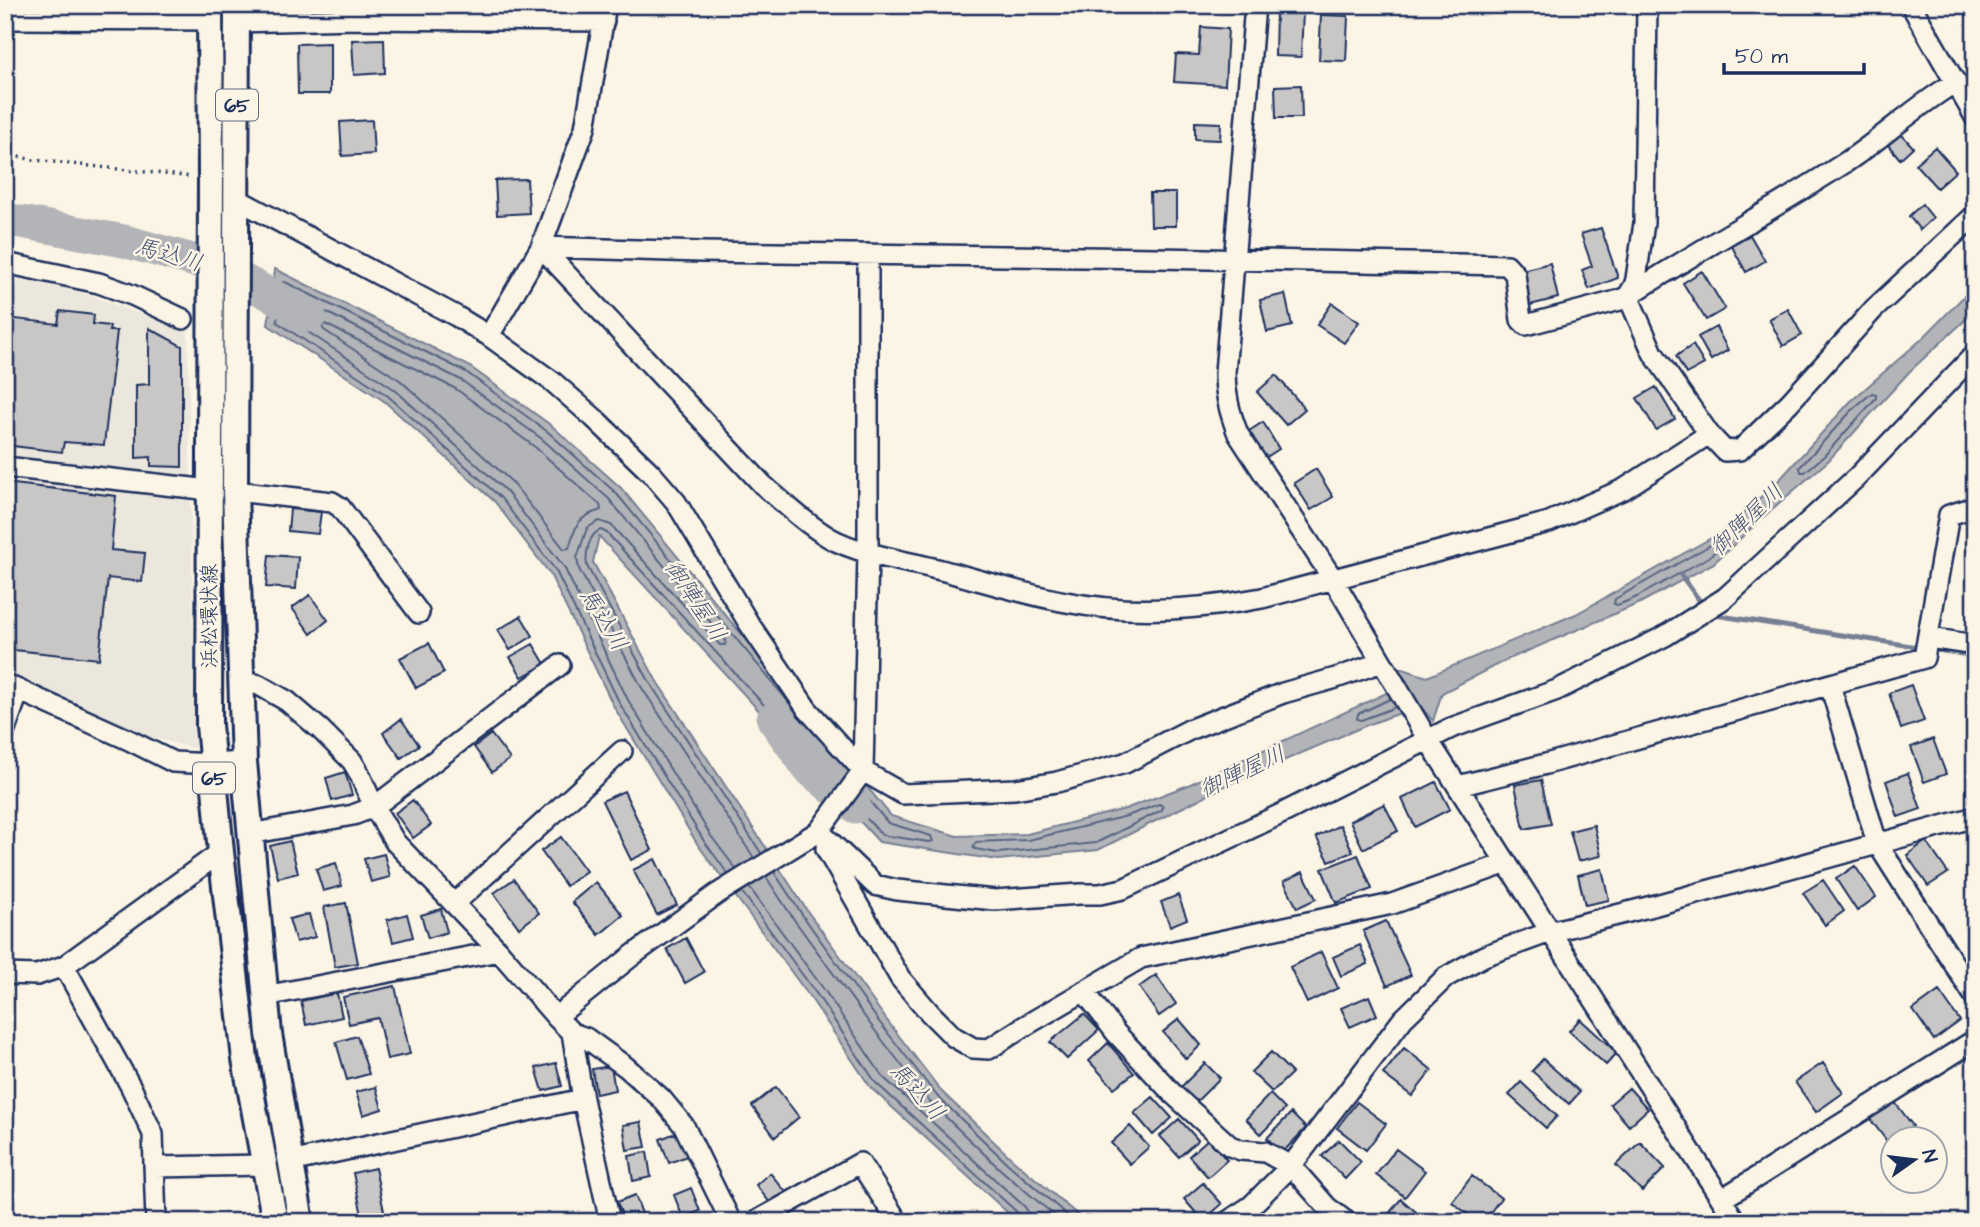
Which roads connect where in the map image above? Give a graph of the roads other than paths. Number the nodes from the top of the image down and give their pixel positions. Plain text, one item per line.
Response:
1 (1255, 5) edge
2 (1647, 5) edge
3 (1911, 5) edge
4 (210, 13) edge
5 (605, 13) edge
6 (237, 14) edge
7 (5, 19) edge
8 (1956, 82) junction
9 (1975, 117) edge
10 (237, 202) junction
11 (1975, 215) edge
12 (541, 247) junction
13 (868, 254) junction
14 (1234, 260) junction
15 (5, 263) edge
16 (1628, 296) junction
17 (183, 319) dead end
18 (489, 336) junction
19 (1975, 354) edge
20 (1709, 434) junction
21 (5, 467) edge
22 (209, 490) junction
23 (235, 491) junction
24 (1975, 507) edge
25 (868, 552) junction
26 (1333, 579) junction
27 (419, 613) dead end
28 (1929, 638) junction
29 (1975, 645) edge
30 (560, 665) dead end
31 (1384, 666) junction
32 (240, 680) junction
33 (1830, 685) junction
34 (12, 687) edge
35 (5, 730) edge
36 (1426, 736) junction
37 (622, 751) dead end
38 (244, 762) junction
39 (212, 764) junction
40 (863, 772) junction
41 (1458, 786) junction
42 (374, 807) junction
43 (1975, 817) edge
44 (250, 834) junction
45 (813, 835) junction
46 (1877, 843) junction
47 (221, 852) junction
48 (1507, 863) junction
49 (454, 904) junction
50 (1550, 932) junction
51 (499, 951) junction
52 (64, 966) junction
53 (5, 974) edge
54 (1084, 991) junction
55 (265, 996) junction
56 (1975, 998) edge
57 (556, 1017) junction
58 (572, 1033) junction
59 (1975, 1040) edge
60 (583, 1099) junction
61 (290, 1162) junction
62 (264, 1165) junction
63 (1291, 1166) junction
64 (154, 1167) junction
65 (1722, 1199) junction
66 (156, 1222) edge
67 (275, 1222) edge
68 (301, 1222) edge
69 (610, 1222) edge
70 (732, 1222) edge
71 (755, 1222) edge
72 (898, 1222) edge
73 (1227, 1222) edge
74 (1347, 1222) edge
75 (1736, 1222) edge

1 - 14 street
2 - 16 street
3 - 8 street
4 - 7 street
4 - 22 main road, 浜松環状線 / 65
5 - 6 street
5 - 12 street
6 - 10 main road, 浜松環状線 / 65
8 - 9 street
8 - 16 street
10 - 18 street
10 - 23 main road, 浜松環状線 / 65
11 - 20 street
12 - 13 street
12 - 18 street
12 - 25 street
13 - 14 street
13 - 25 street
14 - 16 street
14 - 26 street
15 - 17 street
16 - 20 street
18 - 40 street
19 - 36 street
20 - 26 street
21 - 22 street
22 - 39 main road, 浜松環状線 / 65
23 - 27 street
23 - 32 main road, 浜松環状線 / 65
24 - 28 street
25 - 26 street
25 - 40 street
26 - 31 street
28 - 29 street
28 - 33 street
30 - 42 street
31 - 36 street
31 - 40 street
32 - 38 main road, 浜松環状線 / 65
32 - 42 street
33 - 41 street
33 - 46 street
34 - 35 street
34 - 39 street
36 - 41 street
36 - 45 street
37 - 49 street
38 - 39 street
38 - 44 main road, 浜松環状線 / 65
39 - 47 main road, 浜松環状線 / 65
40 - 45 street
41 - 48 street
42 - 44 street
42 - 49 street
43 - 46 street
44 - 55 main road, 浜松環状線 / 65
45 - 54 street
45 - 57 street
46 - 50 street
46 - 56 street
47 - 52 street
47 - 62 main road, 浜松環状線 / 65
48 - 50 street
48 - 54 street
49 - 51 street
50 - 63 street
50 - 65 street
51 - 55 street
51 - 57 street
52 - 53 street
52 - 64 street
54 - 63 street
55 - 61 main road, 浜松環状線 / 65
57 - 58 street
58 - 60 street
58 - 70 street
59 - 65 street
60 - 61 street
60 - 69 street
61 - 68 main road, 浜松環状線 / 65
62 - 64 street
62 - 67 main road, 浜松環状線 / 65
63 - 73 street
63 - 74 street
64 - 66 street
65 - 75 street
71 - 72 street

